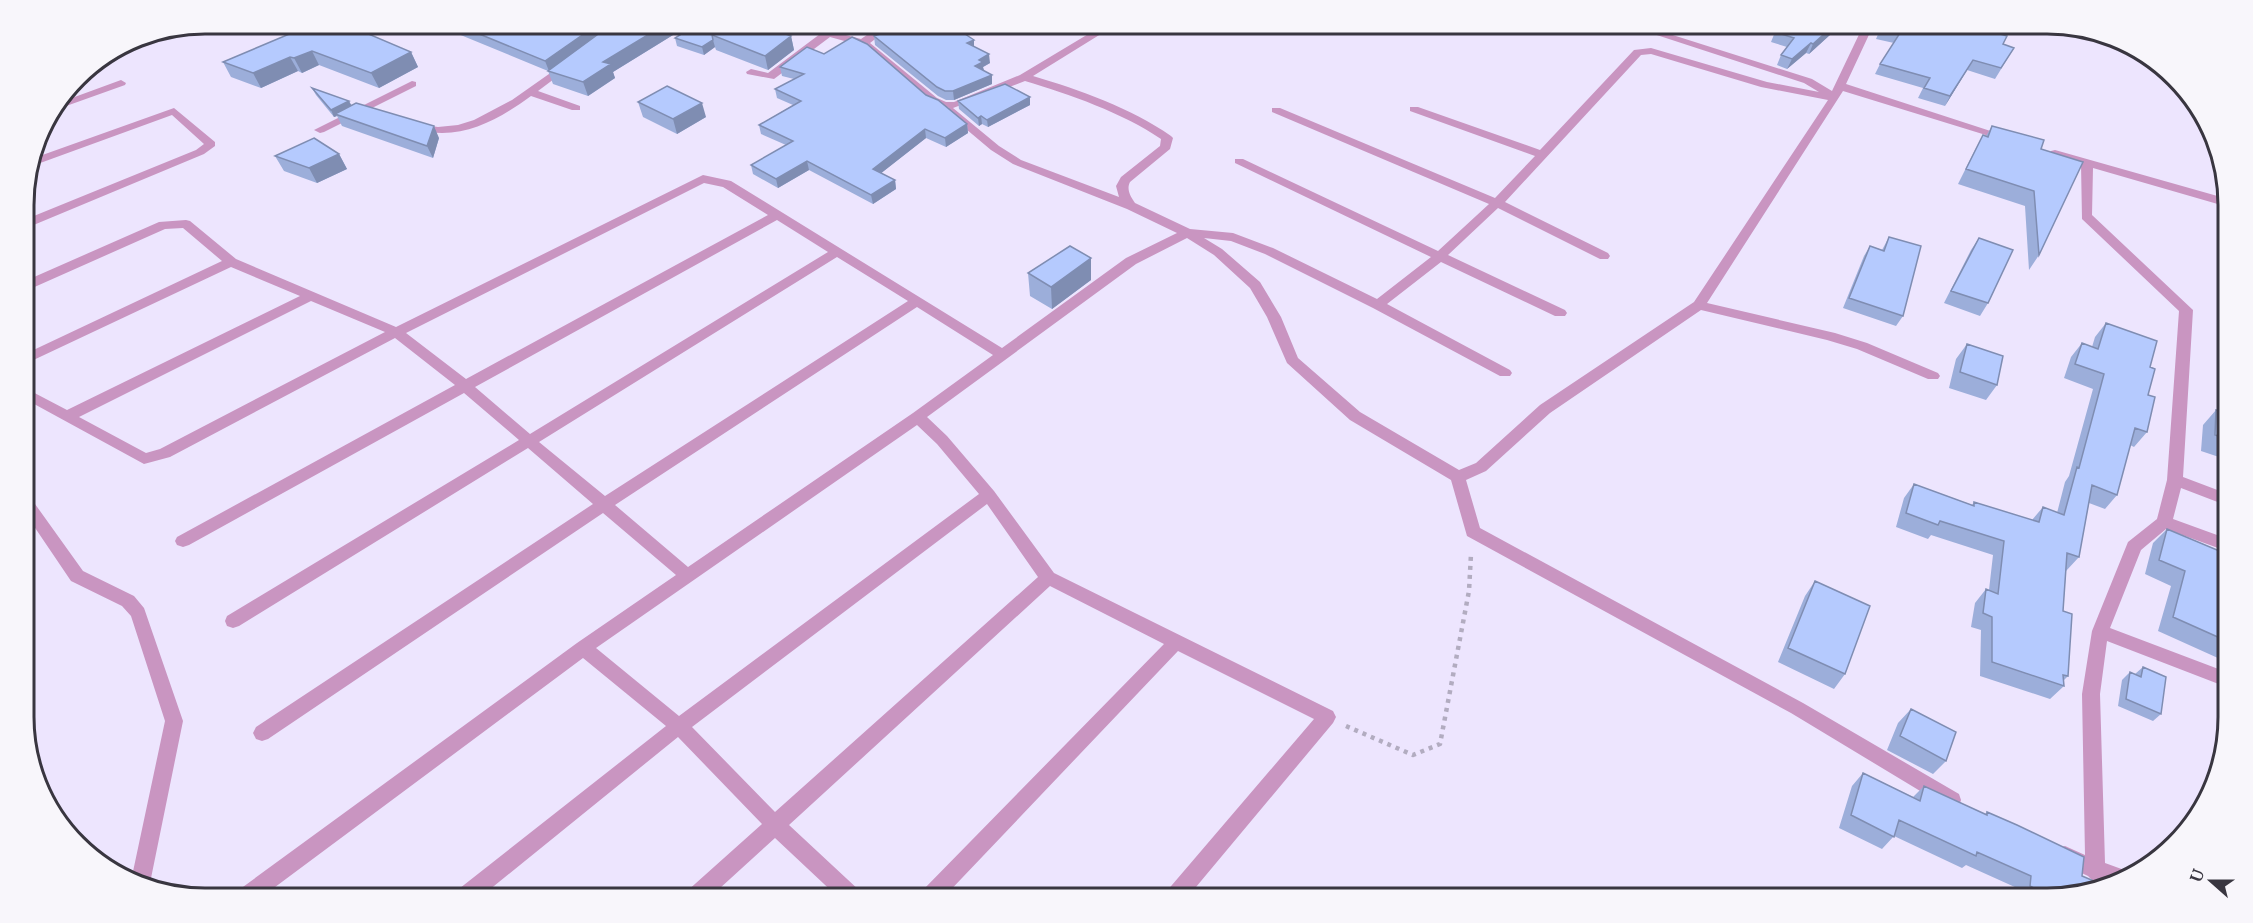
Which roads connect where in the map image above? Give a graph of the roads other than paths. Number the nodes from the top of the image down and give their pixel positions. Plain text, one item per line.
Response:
1 (823, 34) edge
2 (876, 34) edge
3 (1095, 34) edge
4 (1660, 34) edge
5 (1864, 34) edge
6 (826, 35) junction
7 (862, 44) junction
8 (577, 58) edge
9 (751, 72) dead end
10 (1024, 77) junction
11 (121, 83) dead end
12 (412, 84) dead end
13 (1837, 91) junction
14 (529, 92) junction
15 (69, 103) edge
16 (944, 105) junction
17 (576, 108) dead end
18 (1414, 109) dead end
19 (1276, 110) dead end
20 (407, 123) edge
21 (320, 130) dead end
22 (2019, 142) edge
23 (2041, 149) edge
24 (1541, 154) junction
25 (41, 161) edge
26 (1239, 161) dead end
27 (2087, 163) junction
28 (2218, 200) edge
29 (1497, 203) junction
30 (1131, 206) junction
31 (777, 215) junction
32 (35, 220) edge
33 (1187, 233) junction
34 (837, 252) junction
35 (1440, 256) junction
36 (1604, 256) dead end
37 (231, 262) junction
38 (35, 282) edge
39 (313, 295) junction
40 (917, 301) junction
41 (1378, 305) junction
42 (1699, 305) junction
43 (1560, 313) dead end
44 (396, 332) junction
45 (35, 354) edge
46 (1003, 356) junction
47 (1505, 373) dead end
48 (1933, 376) dead end
49 (464, 385) junction
50 (35, 399) edge
51 (66, 417) junction
52 (918, 417) junction
53 (529, 441) junction
54 (1458, 477) junction
55 (2175, 480) junction
56 (988, 495) junction
57 (2218, 496) edge
58 (603, 505) junction
59 (34, 515) edge
60 (2164, 522) junction
61 (183, 541) dead end
62 (2218, 542) edge
63 (687, 575) junction
64 (1048, 578) junction
65 (233, 621) dead end
66 (2100, 631) junction
67 (1177, 641) junction
68 (583, 648) junction
69 (2218, 677) edge
70 (679, 726) junction
71 (262, 733) dead end
72 (1970, 809) edge
73 (775, 825) junction
74 (2054, 849) edge
75 (142, 876) edge
76 (2102, 876) edge
77 (258, 888) edge
78 (476, 888) edge
79 (705, 888) edge
80 (842, 888) edge
81 (939, 888) edge
82 (1182, 888) edge

1 - 6 street
2 - 7 street
3 - 10 street
4 - 13 street
5 - 13 street
6 - 7 street
6 - 9 street
7 - 16 street
8 - 14 street
10 - 16 street
10 - 30 street
11 - 15 street
12 - 21 street
13 - 22 street
13 - 24 street
13 - 42 street
14 - 17 street
14 - 20 street
16 - 30 street
18 - 24 street
19 - 29 street
23 - 27 street
24 - 29 street
25 - 32 street
26 - 35 street
27 - 28 street
27 - 55 street
29 - 35 street
29 - 36 street
30 - 33 street
31 - 34 street
31 - 44 street
31 - 49 street
33 - 41 street
33 - 46 street
33 - 54 street
34 - 40 street
34 - 53 street
35 - 41 street
35 - 43 street
37 - 38 street
37 - 39 street
37 - 45 street
39 - 44 street
39 - 51 street
40 - 46 street
40 - 58 street
41 - 47 street
42 - 48 street
42 - 54 street
44 - 49 street
44 - 51 street
46 - 52 street
49 - 53 street
49 - 61 street
50 - 51 street
52 - 56 street
52 - 63 street
53 - 58 street
53 - 65 street
54 - 72 street
55 - 57 street
55 - 60 street
56 - 64 street
56 - 70 street
58 - 63 street
58 - 71 street
59 - 75 street
60 - 62 street
60 - 66 street
63 - 68 street
64 - 67 street
64 - 73 street
66 - 69 street
66 - 76 street
67 - 81 street
67 - 82 street
68 - 70 street
68 - 77 street
70 - 73 street
70 - 78 street
73 - 79 street
73 - 80 street
74 - 76 street

